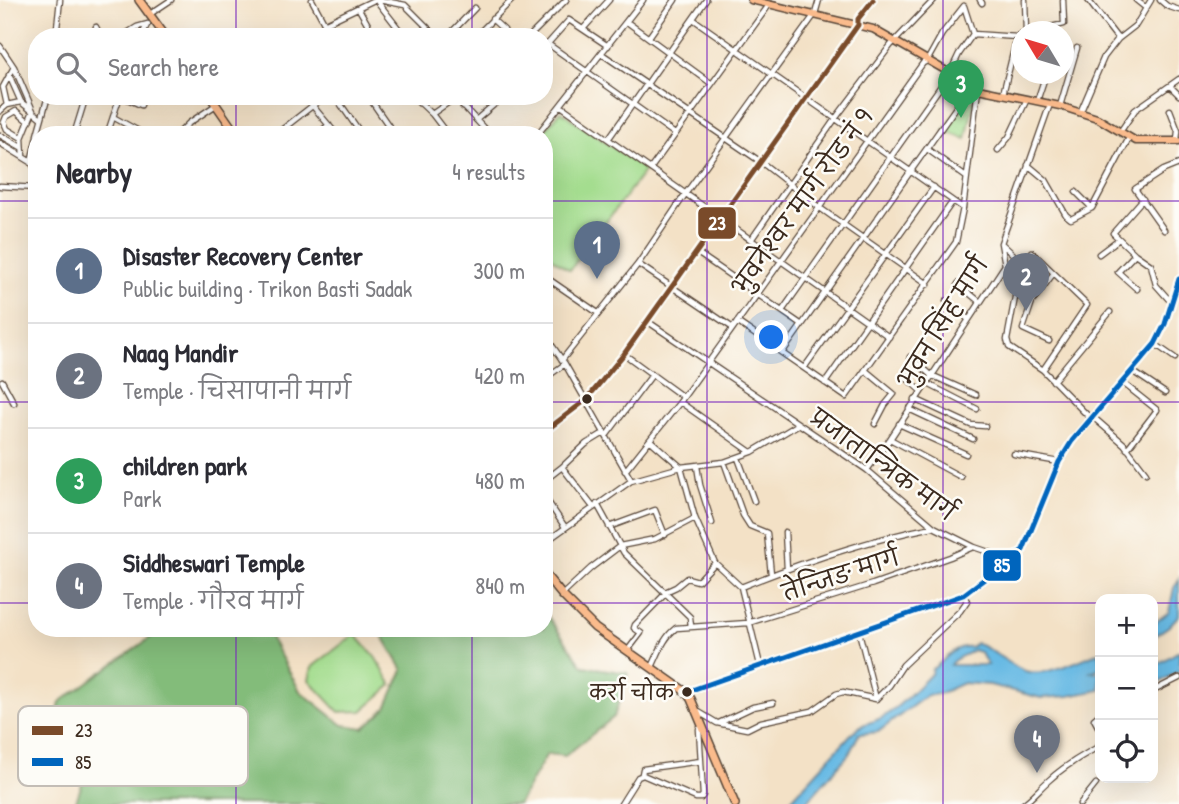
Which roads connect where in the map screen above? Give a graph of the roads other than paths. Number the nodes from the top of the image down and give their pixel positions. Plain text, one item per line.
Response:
1 (60, 0) edge
2 (139, 0) edge
3 (170, 0) edge
4 (312, 0) edge
5 (377, 0) edge
6 (512, 0) edge
7 (566, 0) edge
8 (609, 0) edge
9 (643, 0) edge
10 (675, 0) edge
11 (706, 0) edge
12 (820, 0) edge
13 (873, 0) edge
14 (934, 0) edge
15 (1025, 0) edge
16 (1063, 0) edge
17 (1087, 0) edge
18 (1136, 0) edge
19 (1150, 0) edge
20 (1160, 0) edge
21 (756, 1) edge
22 (770, 4) junction
23 (475, 8) dead end
24 (1146, 8) junction
25 (359, 9) junction
26 (1179, 10) edge
27 (815, 14) junction
28 (492, 19) junction
29 (693, 19) junction
30 (150, 20) junction
31 (1027, 21) edge
32 (1064, 21) edge
33 (627, 22) junction
34 (324, 24) junction
35 (858, 25) junction
36 (57, 28) edge
37 (135, 28) edge
38 (146, 28) edge
39 (158, 28) edge
40 (326, 28) edge
41 (370, 28) edge
42 (398, 28) edge
43 (428, 28) edge
44 (455, 28) edge
45 (484, 28) edge
46 (502, 28) edge
47 (538, 28) edge
48 (583, 29) junction
49 (973, 34) junction
50 (1011, 36) edge
51 (649, 37) junction
52 (553, 38) edge
53 (1118, 39) junction
54 (896, 42) junction
55 (0, 46) edge
56 (608, 46) junction
57 (1077, 48) dead end
58 (553, 50) edge
59 (737, 50) junction
60 (670, 52) junction
61 (602, 54) junction
62 (928, 61) junction
63 (1011, 65) edge
64 (14, 67) junction
65 (588, 72) junction
66 (950, 73) junction
67 (771, 74) junction
68 (9, 75) junction
69 (1179, 79) edge
70 (647, 84) junction
71 (712, 84) junction
72 (1043, 84) edge
73 (1170, 86) junction
74 (975, 87) junction
75 (1003, 94) junction
76 (1179, 95) edge
77 (28, 99) edge
78 (806, 99) junction
79 (1027, 99) junction
80 (1037, 101) junction
81 (21, 102) junction
82 (1050, 104) junction
83 (7, 105) junction
84 (30, 105) edge
85 (45, 105) edge
86 (83, 105) edge
87 (118, 105) edge
88 (216, 105) joint
89 (312, 105) joint
90 (341, 105) edge
91 (374, 105) edge
92 (421, 105) edge
93 (444, 105) edge
94 (494, 105) edge
95 (633, 105) junction
96 (561, 106) junction
97 (1060, 106) junction
98 (463, 107) edge
99 (1170, 110) dead end
100 (0, 111) edge
101 (33, 111) junction
102 (1080, 113) junction
103 (432, 114) junction
104 (689, 115) junction
105 (113, 117) junction
106 (41, 118) junction
107 (835, 119) junction
108 (476, 120) junction
109 (29, 122) junction
110 (329, 125) edge
111 (39, 126) edge
112 (77, 126) edge
113 (110, 126) edge
114 (130, 126) edge
115 (186, 126) edge
116 (231, 126) edge
117 (288, 126) edge
118 (354, 126) edge
119 (389, 126) edge
120 (441, 126) edge
121 (482, 126) edge
122 (544, 126) edge
123 (25, 132) junction
124 (1120, 132) junction
125 (28, 133) edge
126 (675, 134) junction
127 (0, 135) edge
128 (22, 138) junction
129 (609, 138) junction
130 (726, 138) junction
131 (1129, 138) junction
132 (868, 141) junction
133 (1178, 141) edge
134 (0, 143) edge
135 (21, 148) junction
136 (927, 149) junction
137 (998, 150) dead end
138 (23, 156) junction
139 (889, 156) junction
140 (28, 160) edge
141 (761, 162) junction
142 (1179, 164) edge
143 (1028, 165) junction
144 (651, 168) junction
145 (911, 172) junction
146 (967, 177) junction
147 (791, 185) junction
148 (0, 186) edge
149 (934, 187) junction
150 (28, 188) edge
151 (1076, 192) dead end
152 (686, 193) junction
153 (1143, 199) junction
154 (953, 201) junction
155 (820, 208) junction
156 (963, 208) junction
157 (1091, 208) junction
158 (721, 218) junction
159 (842, 224) junction
160 (1164, 230) dead end
161 (863, 238) junction
162 (1119, 239) junction
163 (751, 240) junction
164 (1001, 243) junction
165 (696, 251) junction
166 (1032, 252) dead end
167 (885, 253) junction
168 (1099, 254) dead end
169 (1135, 254) junction
170 (782, 261) junction
171 (638, 264) junction
172 (907, 269) junction
173 (1054, 274) junction
174 (805, 277) junction
175 (1179, 279) edge
176 (553, 282) edge
177 (928, 284) junction
178 (958, 284) dead end
179 (672, 286) junction
180 (1137, 289) dead end
181 (825, 292) junction
182 (758, 294) junction
183 (1016, 295) junction
184 (946, 301) dead end
185 (980, 302) junction
186 (1031, 302) junction
187 (1171, 302) junction
188 (848, 308) junction
189 (782, 310) junction
190 (1110, 312) dead end
191 (598, 313) junction
192 (968, 319) junction
193 (647, 321) junction
194 (737, 322) junction
195 (868, 322) junction
196 (802, 325) junction
197 (733, 328) junction
198 (889, 337) junction
199 (1049, 341) dead end
200 (1155, 344) junction
201 (553, 346) edge
202 (782, 353) junction
203 (624, 354) junction
204 (910, 357) dead end
205 (1175, 358) dead end
206 (564, 362) junction
207 (708, 362) junction
208 (804, 368) junction
209 (865, 370) junction
210 (1043, 370) junction
211 (553, 371) edge
212 (1132, 371) junction
213 (652, 375) junction
214 (931, 375) junction
215 (904, 376) dead end
216 (2, 381) dead end
217 (1053, 381) junction
218 (825, 383) junction
219 (926, 383) junction
220 (1123, 383) junction
221 (921, 391) junction
222 (1165, 393) dead end
223 (975, 394) dead end
224 (682, 399) junction
225 (915, 399) junction
226 (586, 400) junction
227 (14, 403) dead end
228 (909, 409) junction
229 (977, 409) dead end
230 (1092, 418) junction
231 (799, 424) junction
232 (875, 424) dead end
233 (899, 424) junction
234 (553, 425) edge
235 (985, 426) dead end
236 (605, 434) junction
237 (890, 439) junction
238 (973, 439) dead end
239 (651, 441) junction
240 (1127, 449) junction
241 (752, 452) junction
242 (967, 454) dead end
243 (1014, 454) dead end
244 (738, 458) junction
245 (1059, 462) junction
246 (724, 463) junction
247 (697, 466) junction
248 (562, 467) junction
249 (681, 467) junction
250 (867, 470) junction
251 (625, 471) junction
252 (1146, 473) dead end
253 (553, 474) edge
254 (961, 477) dead end
255 (631, 481) junction
256 (754, 501) dead end
257 (595, 506) junction
258 (553, 509) edge
259 (695, 518) junction
260 (712, 523) dead end
261 (565, 527) junction
262 (609, 527) junction
263 (934, 527) junction
264 (785, 532) dead end
265 (665, 535) junction
266 (553, 536) edge
267 (620, 546) junction
268 (974, 547) junction
269 (1009, 559) junction
270 (715, 563) junction
271 (787, 569) junction
272 (771, 574) junction
273 (553, 584) edge
274 (741, 587) junction
275 (666, 592) junction
276 (562, 595) junction
277 (963, 595) junction
278 (748, 623) junction
279 (691, 626) junction
280 (859, 632) junction
281 (628, 650) junction
282 (760, 665) junction
283 (652, 667) junction
284 (1179, 678) edge
285 (1158, 688) edge
286 (686, 692) junction
287 (877, 699) junction
288 (773, 703) dead end
289 (696, 710) junction
290 (718, 723) junction
291 (703, 726) junction
292 (1095, 749) edge
293 (701, 761) junction
294 (643, 775) junction
295 (1096, 784) dead end
296 (703, 795) junction
297 (621, 804) edge
298 (704, 804) edge
299 (736, 804) edge
300 (1023, 804) edge
301 (1080, 804) edge

1 - 36 street
2 - 30 highway
3 - 30 street
4 - 34 street
5 - 25 street
5 - 42 street
5 - 43 street
6 - 28 street
7 - 47 street
8 - 48 street
9 - 33 street
10 - 51 street
11 - 29 street
12 - 27 street
13 - 35 street
14 - 54 street
15 - 31 street
16 - 32 street
17 - 53 street
18 - 24 street
19 - 24 street
20 - 26 street
21 - 22 main road
22 - 27 main road
22 - 59 street
23 - 44 street
24 - 53 street
25 - 34 street
25 - 41 street
27 - 35 main road
27 - 67 street
28 - 45 street
28 - 46 street
29 - 59 street
29 - 60 street
30 - 37 street
30 - 38 street
30 - 39 highway
33 - 51 street
33 - 56 street
34 - 40 street
35 - 54 main road
35 - 78 street
48 - 52 street
48 - 56 street
49 - 50 street
49 - 62 street, भुवनेश्वर मार्ग रोड नं १
49 - 66 street
51 - 60 street
53 - 102 street
54 - 62 main road
54 - 107 street
55 - 64 street
56 - 61 street
57 - 97 street
58 - 65 street
59 - 67 street
59 - 71 street
60 - 70 street
60 - 71 street
61 - 65 street
61 - 70 street
62 - 66 main road
62 - 132 street, भुवनेश्वर मार्ग रोड नं १
63 - 75 street
64 - 68 street
64 - 77 street
65 - 95 street
65 - 96 street
66 - 74 main road
66 - 139 street
67 - 78 street
67 - 130 street
68 - 81 street
68 - 83 street
69 - 73 street
70 - 95 street
70 - 104 street
71 - 104 street
72 - 80 street
73 - 76 street
73 - 124 street
74 - 75 main road
74 - 136 street
74 - 146 street
75 - 79 main road
78 - 107 street
78 - 141 street
79 - 80 main road
79 - 137 street
80 - 82 main road
81 - 83 street
81 - 101 street
82 - 97 main road
82 - 143 street, भुवन सिंह मार्ग
83 - 100 street
84 - 101 street
85 - 106 street
86 - 112 street
87 - 105 street
88 - 115 street
88 - 116 highway
89 - 110 street
89 - 117 street
90 - 118 street
91 - 119 street
92 - 103 street
93 - 103 street
94 - 108 street
95 - 126 street
95 - 129 street
96 - 122 street
96 - 129 street
97 - 102 main road
98 - 108 street
99 - 133 street
101 - 106 street
101 - 109 street
102 - 124 main road
103 - 120 street
104 - 126 street
104 - 130 street
105 - 113 street
105 - 114 street
106 - 111 street
107 - 132 street
107 - 147 street
108 - 121 street
109 - 123 street
109 - 128 street
123 - 125 street
123 - 128 street
124 - 131 main road
126 - 144 street
127 - 135 street
128 - 135 street
129 - 144 street
130 - 141 street
130 - 152 street
131 - 133 main road
131 - 157 street
132 - 139 street
132 - 155 street, भुवनेश्वर मार्ग रोड नं १
134 - 138 street
135 - 138 street
136 - 145 street
136 - 146 street
138 - 140 street
139 - 145 street
139 - 159 street
141 - 147 street
141 - 158 street
142 - 153 street
143 - 157 street
143 - 164 street, भुवन सिंह मार्ग
144 - 152 street
145 - 149 street
145 - 161 street
146 - 156 street
147 - 155 street
147 - 163 street
148 - 150 street
149 - 154 street
149 - 167 street
151 - 157 street
152 - 158 street
152 - 171 street
153 - 160 street
153 - 162 street
154 - 156 street
154 - 172 street
155 - 159 street
155 - 170 street, भुवनेश्वर मार्ग रोड नं १
156 - 177 street
158 - 163 street
158 - 165 street
159 - 161 street
159 - 174 street
161 - 167 street
161 - 181 street
162 - 168 street
162 - 169 street
163 - 170 street
164 - 183 street
164 - 185 street, भुवन सिंह मार्ग
165 - 179 street
165 - 182 street
166 - 173 street
167 - 172 street
167 - 188 street
169 - 180 street
169 - 187 street
170 - 174 street
170 - 182 street, भुवनेश्वर मार्ग रोड नं १
171 - 179 street
171 - 191 street
172 - 177 street
172 - 195 street
173 - 186 street
173 - 210 street
174 - 181 street
174 - 189 street
175 - 187 street
176 - 191 street
177 - 198 street
178 - 185 street
179 - 193 street
179 - 197 street
181 - 188 street
181 - 196 street
182 - 189 street
182 - 194 street, भुवनेश्वर मार्ग रोड नं १
183 - 186 street
183 - 210 street
184 - 192 street
185 - 192 street, भुवन सिंह मार्ग
186 - 199 street
187 - 200 street
188 - 195 street
188 - 208 street
189 - 196 street
190 - 217 street
191 - 206 street
192 - 214 street, भुवन सिंह मार्ग
193 - 203 street
193 - 207 street, प्रजातान्त्रिक मार्ग
194 - 197 street, भुवनेश्वर मार्ग रोड नं १
194 - 202 street
195 - 198 street
195 - 218 street
196 - 202 street
197 - 207 street, भुवनेश्वर मार्ग रोड नं १
198 - 209 street
200 - 205 street
200 - 212 street
201 - 206 street
202 - 208 street
203 - 213 street
203 - 226 street
204 - 214 street
206 - 211 street
206 - 226 street
207 - 224 street, भुवनेश्वर मार्ग रोड नं १
207 - 231 street, प्रजातान्त्रिक मार्ग
208 - 218 street
209 - 218 street
209 - 232 street
210 - 217 street
212 - 220 street
212 - 222 street
213 - 224 street
213 - 236 street
214 - 219 street, भुवन सिंह मार्ग
214 - 223 street
215 - 221 street
216 - 227 street
217 - 230 street
219 - 221 street, भुवन सिंह मार्ग
219 - 229 street
220 - 230 street
220 - 240 street
221 - 225 street, भुवन सिंह मार्ग
224 - 239 street, भुवनेश्वर मार्ग रोड नं १
224 - 241 street
225 - 228 street, भुवन सिंह मार्ग
225 - 235 street
226 - 234 street
226 - 236 street
228 - 233 street, भुवन सिंह मार्ग
228 - 238 street
230 - 240 street
230 - 245 street
231 - 241 street
231 - 250 street, प्रजातान्त्रिक मार्ग
233 - 237 street, भुवन सिंह मार्ग
233 - 242 street
236 - 248 street
236 - 251 street
237 - 250 street, भुवन सिंह मार्ग
237 - 254 street
239 - 249 street
239 - 251 street, भुवनेश्वर मार्ग रोड नं १
240 - 252 street
241 - 244 street
243 - 245 street
244 - 246 street
244 - 256 street
245 - 269 street
246 - 247 street
246 - 272 street
247 - 249 street
247 - 260 street
248 - 253 street
248 - 257 street
249 - 255 street
249 - 259 street
250 - 263 street, प्रजातान्त्रिक मार्ग
251 - 255 street
255 - 257 street
257 - 261 street
257 - 262 street
258 - 261 street
259 - 265 street
259 - 270 street
261 - 266 street
262 - 265 street
262 - 267 street
263 - 268 street, प्रजातान्त्रिक मार्ग
263 - 271 street
264 - 271 street
265 - 267 street
267 - 275 street
267 - 276 street
268 - 269 street, प्रजातान्त्रिक मार्ग
268 - 278 street, तेन्जिङ मार्ग
269 - 277 street
270 - 274 street
270 - 275 street
271 - 272 street
272 - 274 street
273 - 276 highway
274 - 278 street
275 - 279 street
275 - 281 street
276 - 281 highway
277 - 280 street
277 - 287 street
278 - 279 street, तेन्जिङ मार्ग
278 - 282 street
279 - 283 street
280 - 282 street
280 - 287 street
281 - 283 highway
282 - 286 street
283 - 286 highway
284 - 285 street
286 - 289 highway
287 - 290 street
288 - 290 street
289 - 290 street
289 - 291 highway
291 - 293 street
291 - 299 highway
292 - 300 street
293 - 294 street
293 - 296 street
294 - 296 street
294 - 297 street
295 - 301 street
296 - 298 street

